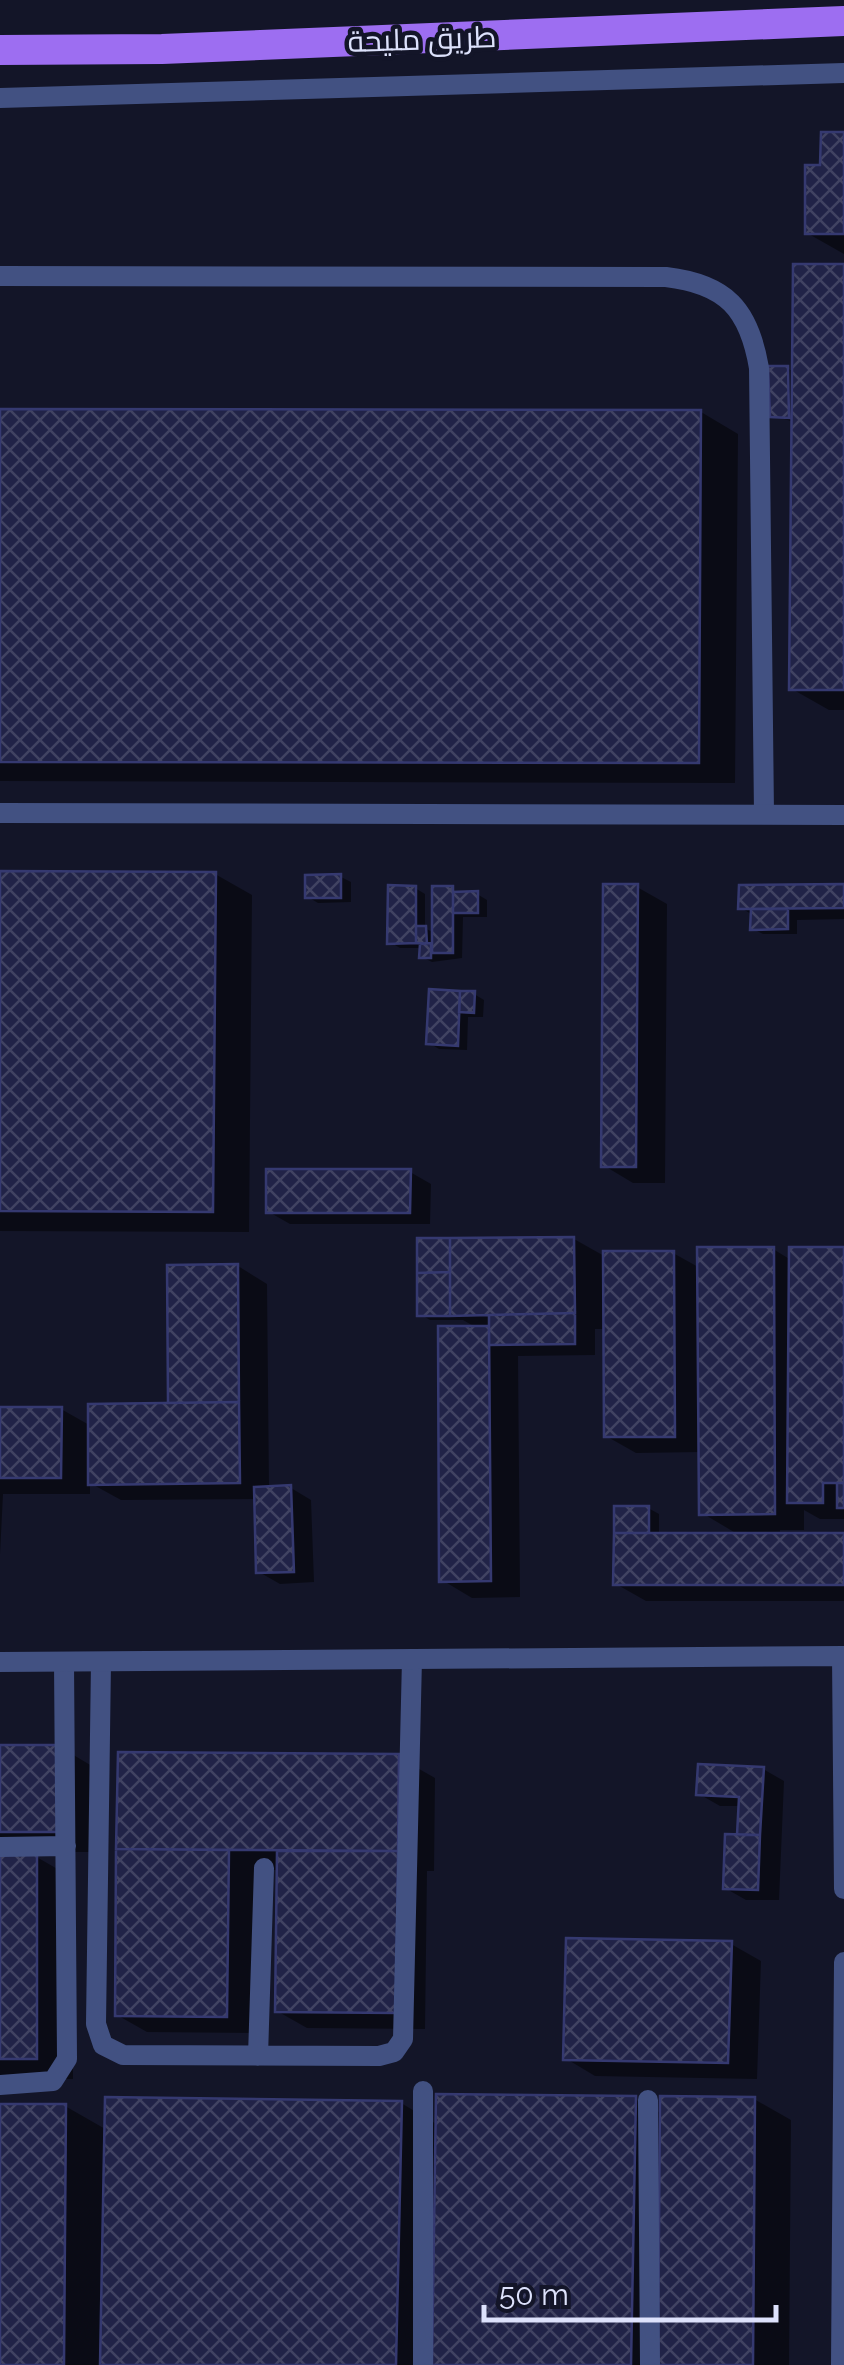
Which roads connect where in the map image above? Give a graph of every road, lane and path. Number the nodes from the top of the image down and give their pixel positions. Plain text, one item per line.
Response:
1 (844, 20) edge
2 (0, 50) edge
3 (844, 73) edge
4 (0, 98) edge
5 (0, 276) edge
6 (0, 813) edge
7 (764, 814) junction
8 (844, 815) edge
9 (843, 1656) edge
10 (412, 1659) junction
11 (0, 1662) edge
12 (64, 1662) junction
13 (101, 1662) junction
14 (0, 1846) edge
15 (66, 1846) junction
16 (264, 1868) dead end
17 (844, 1888) edge
18 (844, 1962) edge
19 (258, 2056) junction
20 (0, 2085) edge
21 (423, 2091) dead end
22 (648, 2100) dead end
23 (843, 2140) edge
24 (423, 2365) edge
25 (650, 2365) edge
26 (841, 2365) edge

1 - 2 main road, طريق مليحة
3 - 4 street
5 - 7 street
6 - 7 street
7 - 8 street
9 - 10 street
9 - 17 street
10 - 13 street
10 - 19 street
11 - 12 street
12 - 13 street
12 - 15 street
13 - 19 street
14 - 15 street
15 - 20 street
16 - 19 street
18 - 23 street
21 - 24 street
22 - 25 street
23 - 26 street

